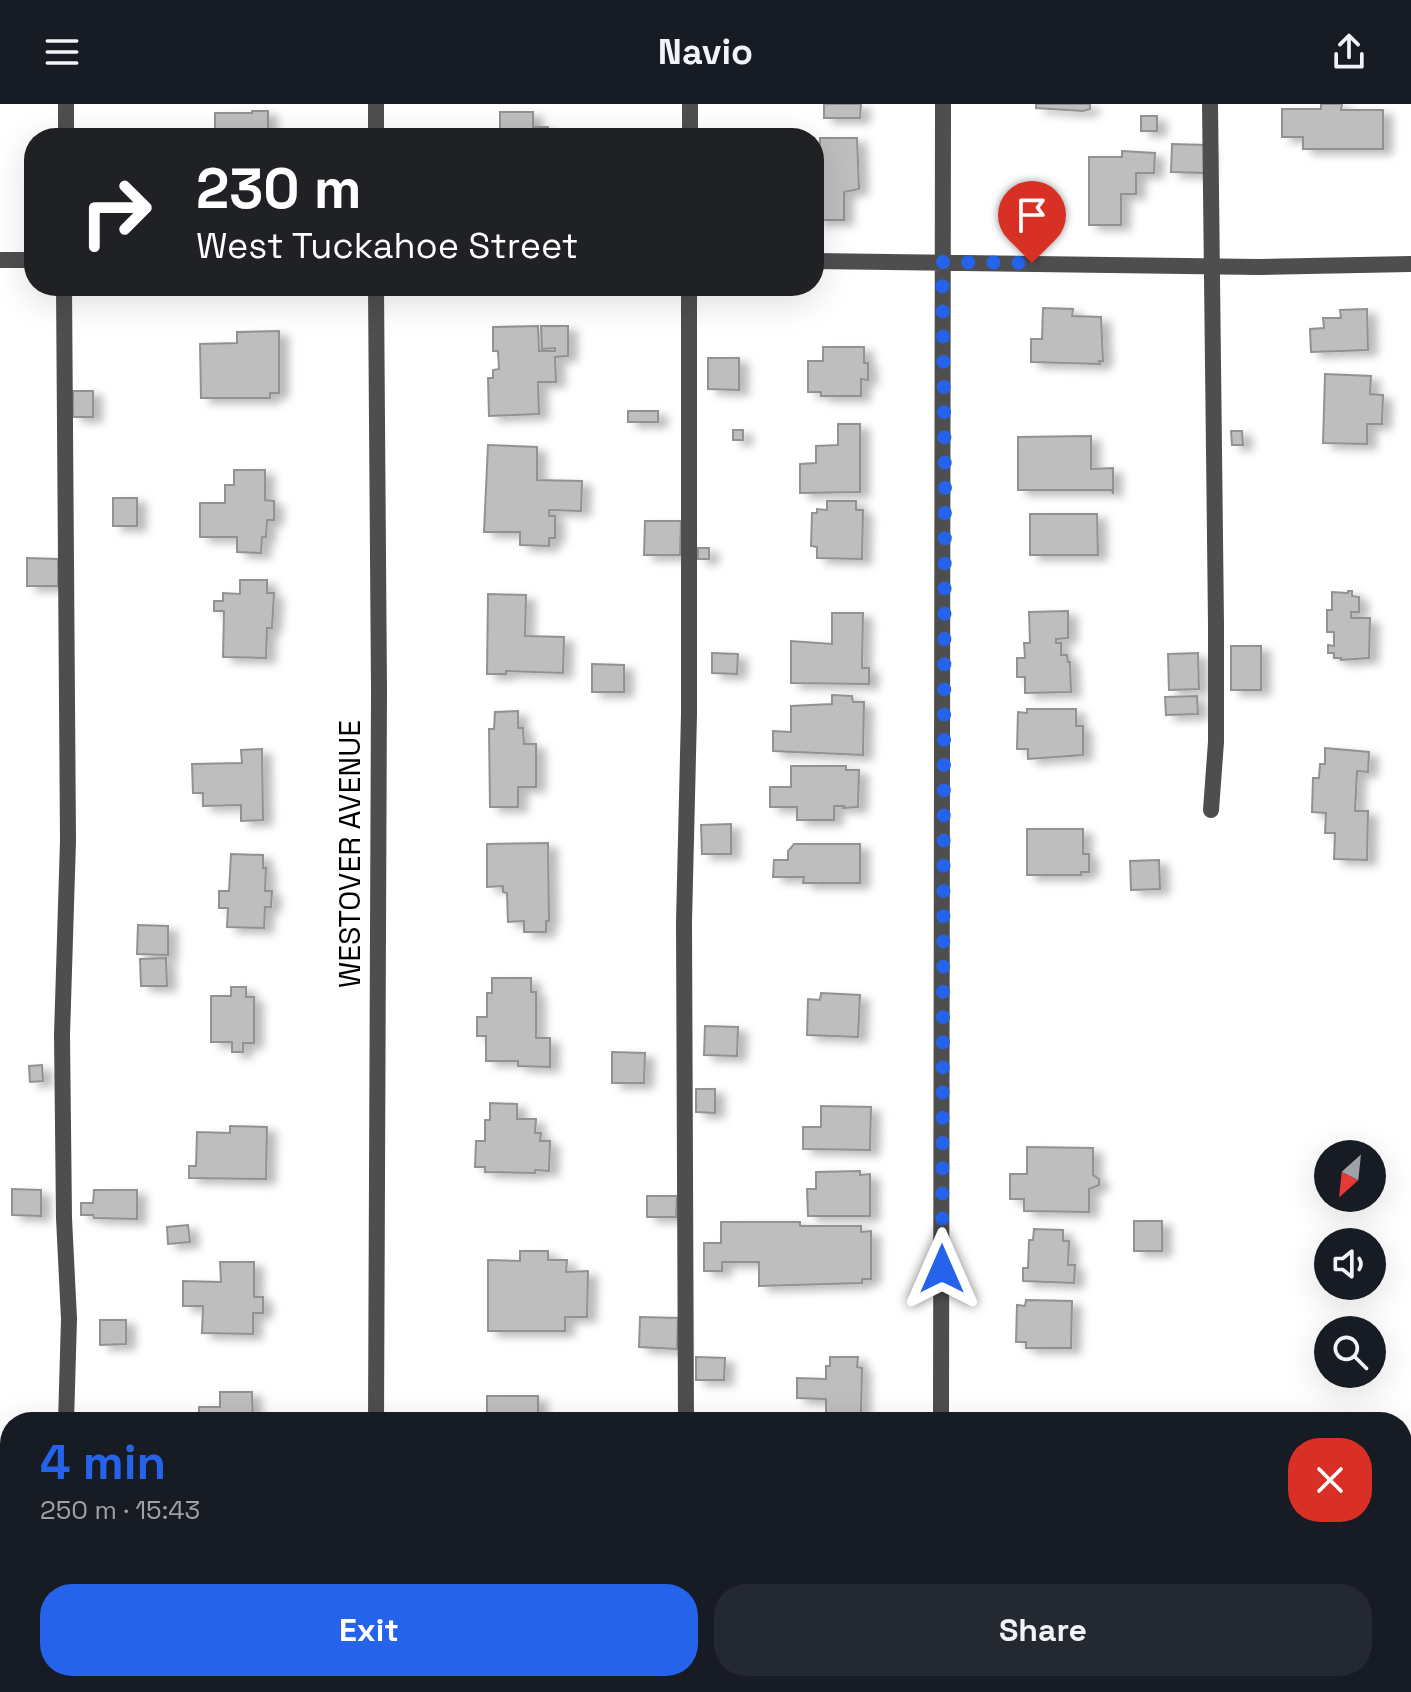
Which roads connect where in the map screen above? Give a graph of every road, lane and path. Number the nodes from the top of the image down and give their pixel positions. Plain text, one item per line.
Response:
1 (66, 104) edge
2 (376, 104) edge
3 (690, 104) edge
4 (943, 104) edge
5 (1210, 104) edge
6 (66, 128) edge
7 (376, 128) edge
8 (690, 128) edge
9 (0, 260) edge
10 (24, 260) edge
11 (824, 261) edge
12 (942, 262) junction
13 (1411, 264) edge
14 (1212, 266) junction
15 (64, 296) edge
16 (376, 296) edge
17 (689, 296) edge
18 (1211, 810) dead end
19 (66, 1412) edge
20 (376, 1412) edge
21 (686, 1412) edge
22 (941, 1412) edge

1 - 6 street
2 - 7 street
3 - 8 street
4 - 12 street
5 - 14 street
9 - 10 street
11 - 12 street
12 - 14 street
12 - 22 street
13 - 14 street
14 - 18 street
15 - 19 street
16 - 20 street, WESTOVER AVENUE
17 - 21 street

